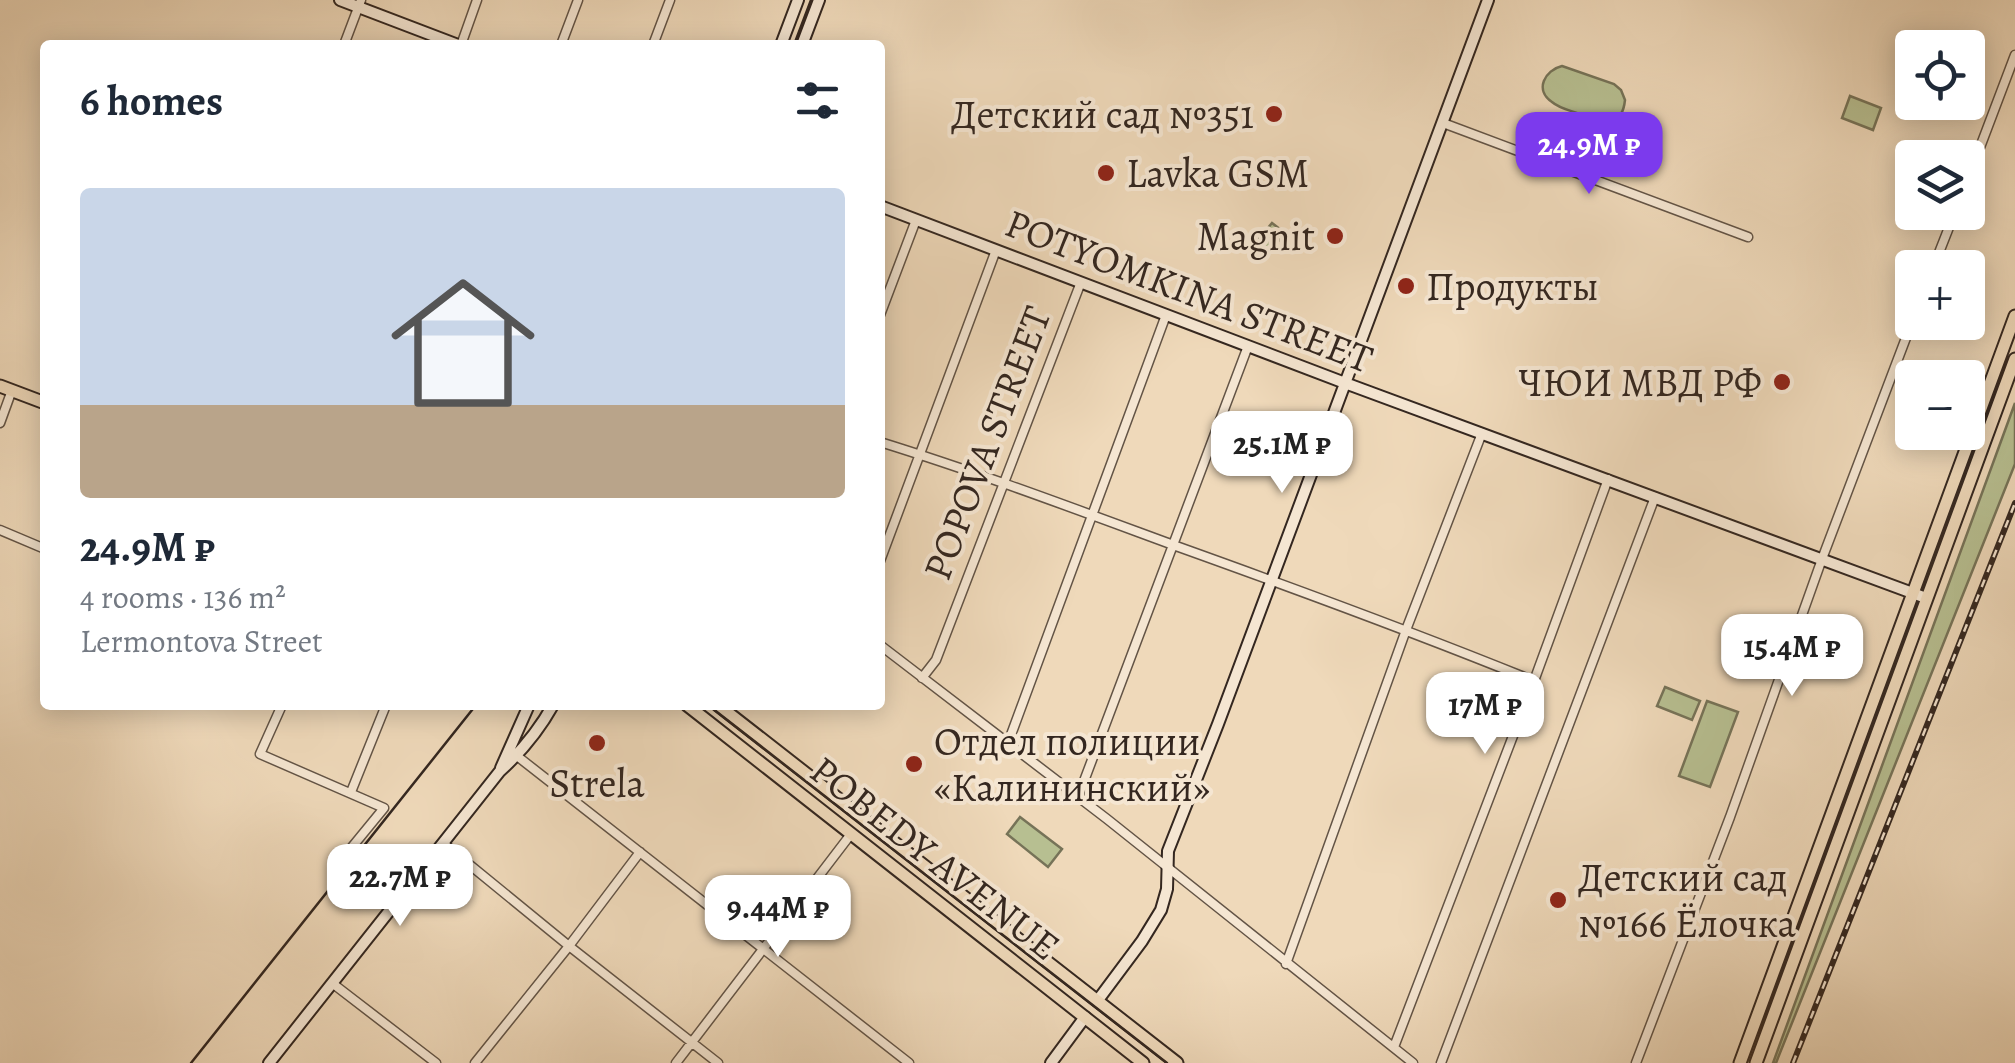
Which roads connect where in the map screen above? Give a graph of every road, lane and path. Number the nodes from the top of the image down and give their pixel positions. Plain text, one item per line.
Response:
1 (340, 0) edge
2 (478, 0) edge
3 (578, 0) edge
4 (670, 0) edge
5 (798, 0) edge
6 (819, 0) edge
7 (1488, 0) edge
8 (360, 4) edge
9 (346, 40) edge
10 (447, 40) edge
11 (461, 40) edge
12 (563, 40) edge
13 (656, 40) edge
14 (783, 40) edge
15 (804, 40) edge
16 (2015, 55) edge
17 (1442, 123) junction
18 (1983, 140) edge
19 (885, 208) edge
20 (916, 220) junction
21 (1748, 237) dead end
22 (996, 250) junction
23 (1081, 282) junction
24 (885, 302) edge
25 (1166, 315) junction
26 (2015, 316) edge
27 (1905, 340) edge
28 (1248, 346) junction
29 (2015, 359) edge
30 (1345, 383) junction
31 (6, 388) edge
32 (40, 401) edge
33 (0, 424) edge
34 (1482, 433) junction
35 (885, 444) edge
36 (919, 454) junction
37 (1608, 480) junction
38 (1004, 482) junction
39 (1655, 497) junction
40 (1092, 514) junction
41 (0, 530) edge
42 (1175, 545) junction
43 (40, 547) edge
44 (885, 547) edge
45 (1822, 559) junction
46 (1272, 580) junction
47 (1912, 593) junction
48 (1926, 598) junction
49 (1406, 630) junction
50 (885, 649) edge
51 (922, 678) junction
52 (1534, 681) junction
53 (280, 710) edge
54 (384, 710) edge
55 (527, 710) edge
56 (550, 710) edge
57 (693, 710) edge
58 (724, 710) edge
59 (1008, 743) junction
60 (517, 756) junction
61 (500, 772) junction
62 (351, 792) junction
63 (1078, 797) junction
64 (851, 834) junction
65 (443, 842) junction
66 (640, 852) junction
67 (1169, 869) junction
68 (421, 870) junction
69 (569, 946) junction
70 (763, 949) junction
71 (1286, 964) junction
72 (332, 983) junction
73 (1098, 1000) junction
74 (1085, 1017) junction
75 (693, 1042) junction
76 (1394, 1047) junction
77 (268, 1063) edge
78 (436, 1063) edge
79 (475, 1063) edge
80 (676, 1063) edge
81 (718, 1063) edge
82 (908, 1063) edge
83 (1051, 1063) edge
84 (1143, 1063) edge
85 (1177, 1063) edge
86 (1413, 1063) edge
87 (1441, 1063) edge
88 (1636, 1063) edge
89 (1740, 1063) edge
90 (1756, 1063) edge

1 - 8 street
2 - 11 street
3 - 12 street
4 - 13 street
5 - 14 street
6 - 15 street
7 - 17 street
8 - 9 street
8 - 10 street
16 - 18 street
17 - 21 street
17 - 30 street
19 - 20 street, POTYOMKINA STREET
20 - 22 street, POTYOMKINA STREET
20 - 24 street
22 - 23 street, POTYOMKINA STREET
22 - 36 street
23 - 25 street, POTYOMKINA STREET
23 - 38 street, POPOVA STREET
25 - 28 street, POTYOMKINA STREET
25 - 40 street
26 - 47 main road
27 - 45 street
28 - 30 street, POTYOMKINA STREET
28 - 42 street
29 - 48 main road
30 - 34 street, POTYOMKINA STREET
30 - 46 street
31 - 32 main road
31 - 33 street
34 - 37 street, POTYOMKINA STREET
34 - 49 street
35 - 36 street
36 - 38 street
36 - 44 street
37 - 39 street, POTYOMKINA STREET
37 - 52 street
38 - 40 street
38 - 51 street, POPOVA STREET
39 - 45 street, POTYOMKINA STREET
39 - 87 street
40 - 42 street
40 - 59 street
41 - 43 street
42 - 46 street
42 - 63 street
45 - 47 street, POTYOMKINA STREET
45 - 88 street
46 - 49 street
46 - 67 street
47 - 48 street, POTYOMKINA STREET
47 - 89 main road
48 - 90 main road
49 - 52 street
49 - 71 street
50 - 51 street
51 - 59 street
52 - 76 street
53 - 62 street
54 - 62 street
55 - 61 street
56 - 60 street
57 - 64 main road, POBEDY AVENUE
58 - 73 main road, POBEDY AVENUE
59 - 63 street
60 - 61 street
60 - 66 street
61 - 65 street
62 - 68 street
63 - 67 street
64 - 70 street
64 - 74 main road, POBEDY AVENUE
65 - 68 street
65 - 69 street
66 - 69 street
66 - 70 street
67 - 71 street
67 - 73 street
68 - 72 street
69 - 75 street
69 - 79 street
70 - 75 street
70 - 82 street
71 - 76 street
72 - 77 street
72 - 78 street
73 - 74 main road
73 - 85 main road, POBEDY AVENUE
74 - 83 street
74 - 84 main road, POBEDY AVENUE
75 - 80 street
75 - 81 street
76 - 86 street

